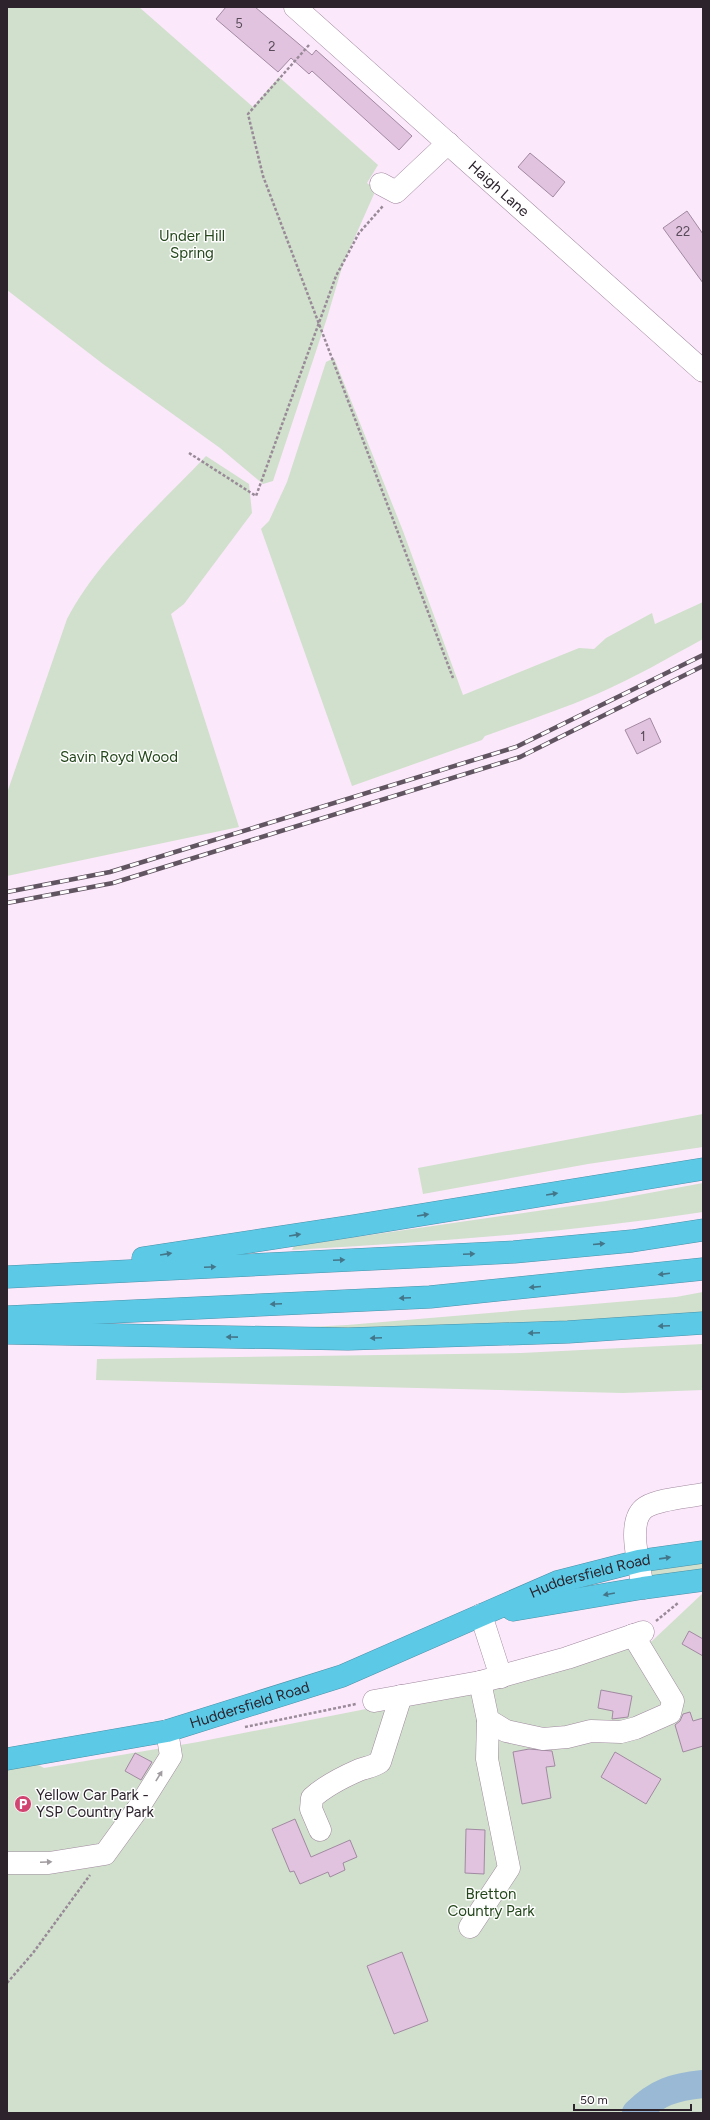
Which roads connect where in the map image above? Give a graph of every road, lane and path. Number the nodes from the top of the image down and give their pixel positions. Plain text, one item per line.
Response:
1 (295, 7) edge
2 (322, 31) junction
3 (448, 143) junction
4 (388, 188) joint
5 (319, 324) junction
6 (703, 371) edge
7 (189, 453) dead end
8 (453, 678) dead end
9 (703, 1169) edge
10 (703, 1230) edge
11 (703, 1269) edge
12 (12, 1277) edge
13 (7, 1317) edge
14 (703, 1323) edge
15 (7, 1333) edge
16 (703, 1494) edge
17 (703, 1552) edge
18 (639, 1561) junction
19 (703, 1580) edge
20 (643, 1588) junction
21 (679, 1602) dead end
22 (482, 1615) junction
23 (638, 1633) junction
24 (501, 1677) junction
25 (480, 1682) junction
26 (401, 1696) junction
27 (374, 1700) joint
28 (488, 1720) junction
29 (242, 1728) dead end
30 (167, 1731) junction
31 (7, 1759) edge
32 (320, 1830) dead end
33 (105, 1854) junction
34 (7, 1863) edge
35 (470, 1927) dead end
36 (7, 1983) edge

1 - 2 street, Haigh Lane
2 - 3 street, Haigh Lane
2 - 5 path
3 - 4 street
3 - 6 street, Haigh Lane
4 - 5 path
5 - 7 path
5 - 8 path
12 -> 9 highway
12 -> 10 highway
11 -> 13 highway
14 -> 15 highway
16 - 18 street
18 -> 17 highway, Huddersfield Road
18 - 20 street
18 - 22 highway, Huddersfield Road
19 - 20 highway, Huddersfield Road
20 -> 22 highway, Huddersfield Road
21 - 23 path
22 - 24 street
22 - 30 highway, Huddersfield Road
23 - 24 street
23 - 28 street
24 - 25 street
25 - 26 street
25 - 28 street
26 - 27 street
26 - 32 street
27 - 29 path
28 - 35 street
30 - 31 highway, Huddersfield Road
33 -> 30 street
34 -> 33 street
33 - 36 path

